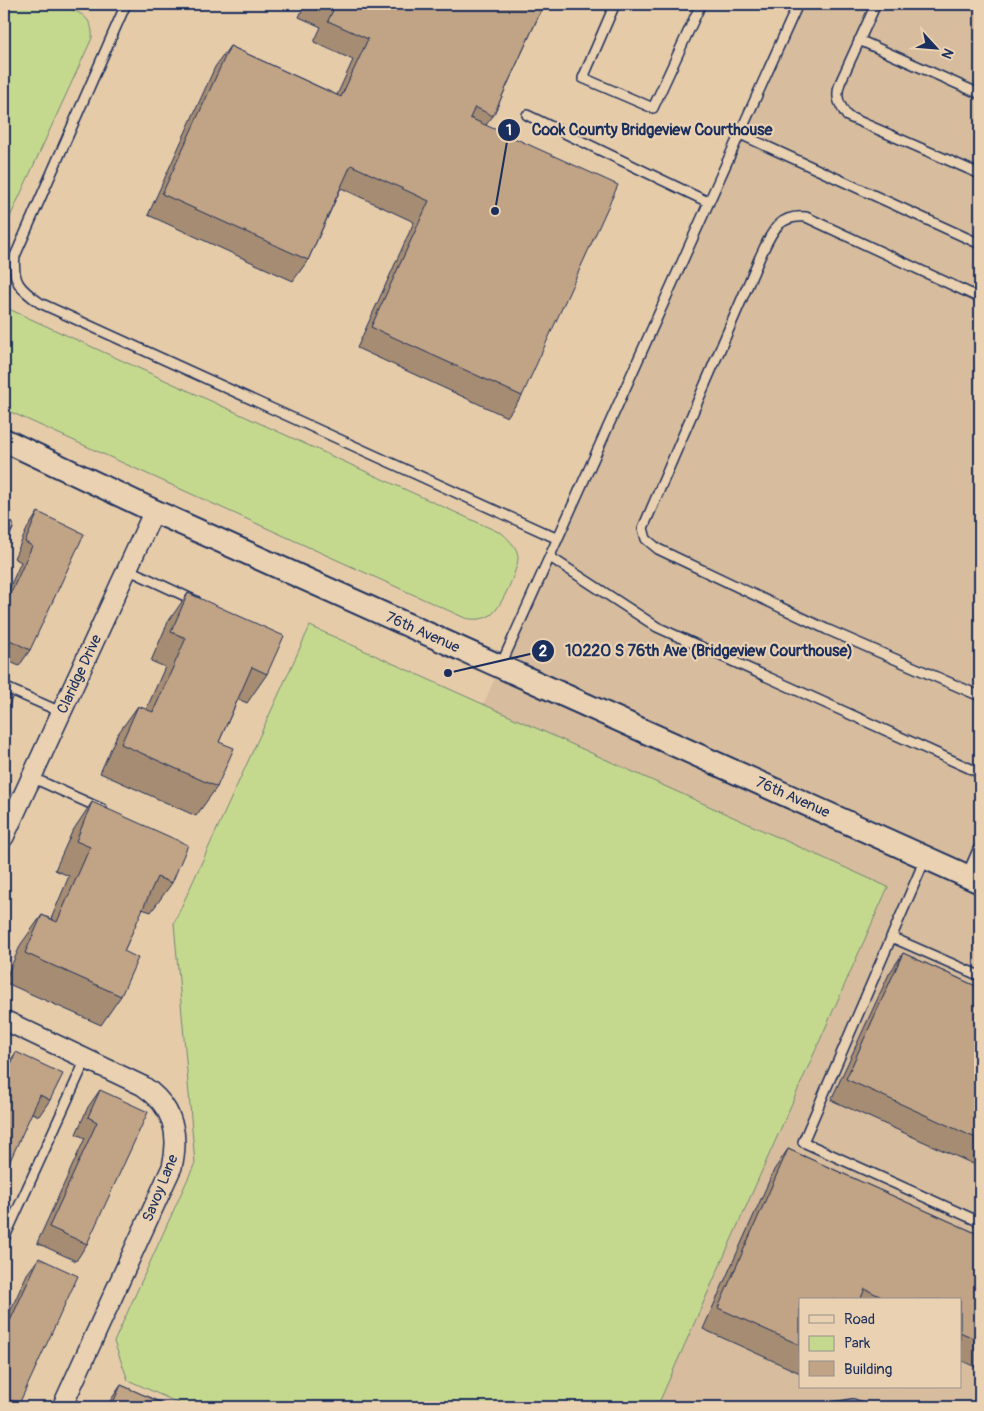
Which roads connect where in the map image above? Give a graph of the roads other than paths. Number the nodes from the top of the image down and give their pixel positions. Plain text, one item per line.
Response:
1 (126, 4) edge
2 (615, 4) edge
3 (701, 4) edge
4 (798, 4) edge
5 (876, 4) edge
6 (859, 40) junction
7 (980, 94) edge
8 (527, 115) dead end
9 (740, 134) junction
10 (980, 174) edge
11 (708, 202) junction
12 (980, 244) edge
13 (980, 298) edge
14 (4, 440) edge
15 (154, 511) junction
16 (8, 526) dead end
17 (4, 535) edge
18 (558, 539) junction
19 (550, 557) junction
20 (127, 569) junction
21 (206, 606) edge
22 (500, 667) junction
23 (4, 687) edge
24 (980, 696) edge
25 (61, 712) junction
26 (980, 773) edge
27 (31, 777) junction
28 (109, 812) edge
29 (4, 837) edge
30 (980, 846) edge
31 (926, 857) junction
32 (973, 878) edge
33 (891, 937) junction
34 (980, 976) edge
35 (4, 1020) edge
36 (86, 1059) junction
37 (980, 1222) edge
38 (4, 1239) edge
39 (62, 1407) edge
40 (836, 1407) edge
41 (861, 1407) edge

1 - 18 lane
2 - 3 lane
4 - 9 lane
5 - 6 lane
6 - 7 lane
6 - 10 lane
8 - 11 lane
9 - 11 lane
9 - 12 lane
11 - 18 lane
13 - 24 lane
14 - 15 street, 76th Avenue
15 - 20 street, Claridge Drive
15 - 22 street, 76th Avenue
16 - 17 lane
18 - 19 lane
19 - 22 lane
19 - 26 lane
20 - 21 lane
20 - 25 street, Claridge Drive
22 - 31 street, 76th Avenue
23 - 25 lane
25 - 27 street, Claridge Drive
27 - 28 lane
27 - 29 street, Claridge Drive
30 - 32 lane
31 - 32 street, 76th Avenue
31 - 33 lane
33 - 34 lane
33 - 37 lane
35 - 36 street, Savoy Lane
36 - 38 lane
36 - 39 street, Savoy Lane
40 - 41 lane

